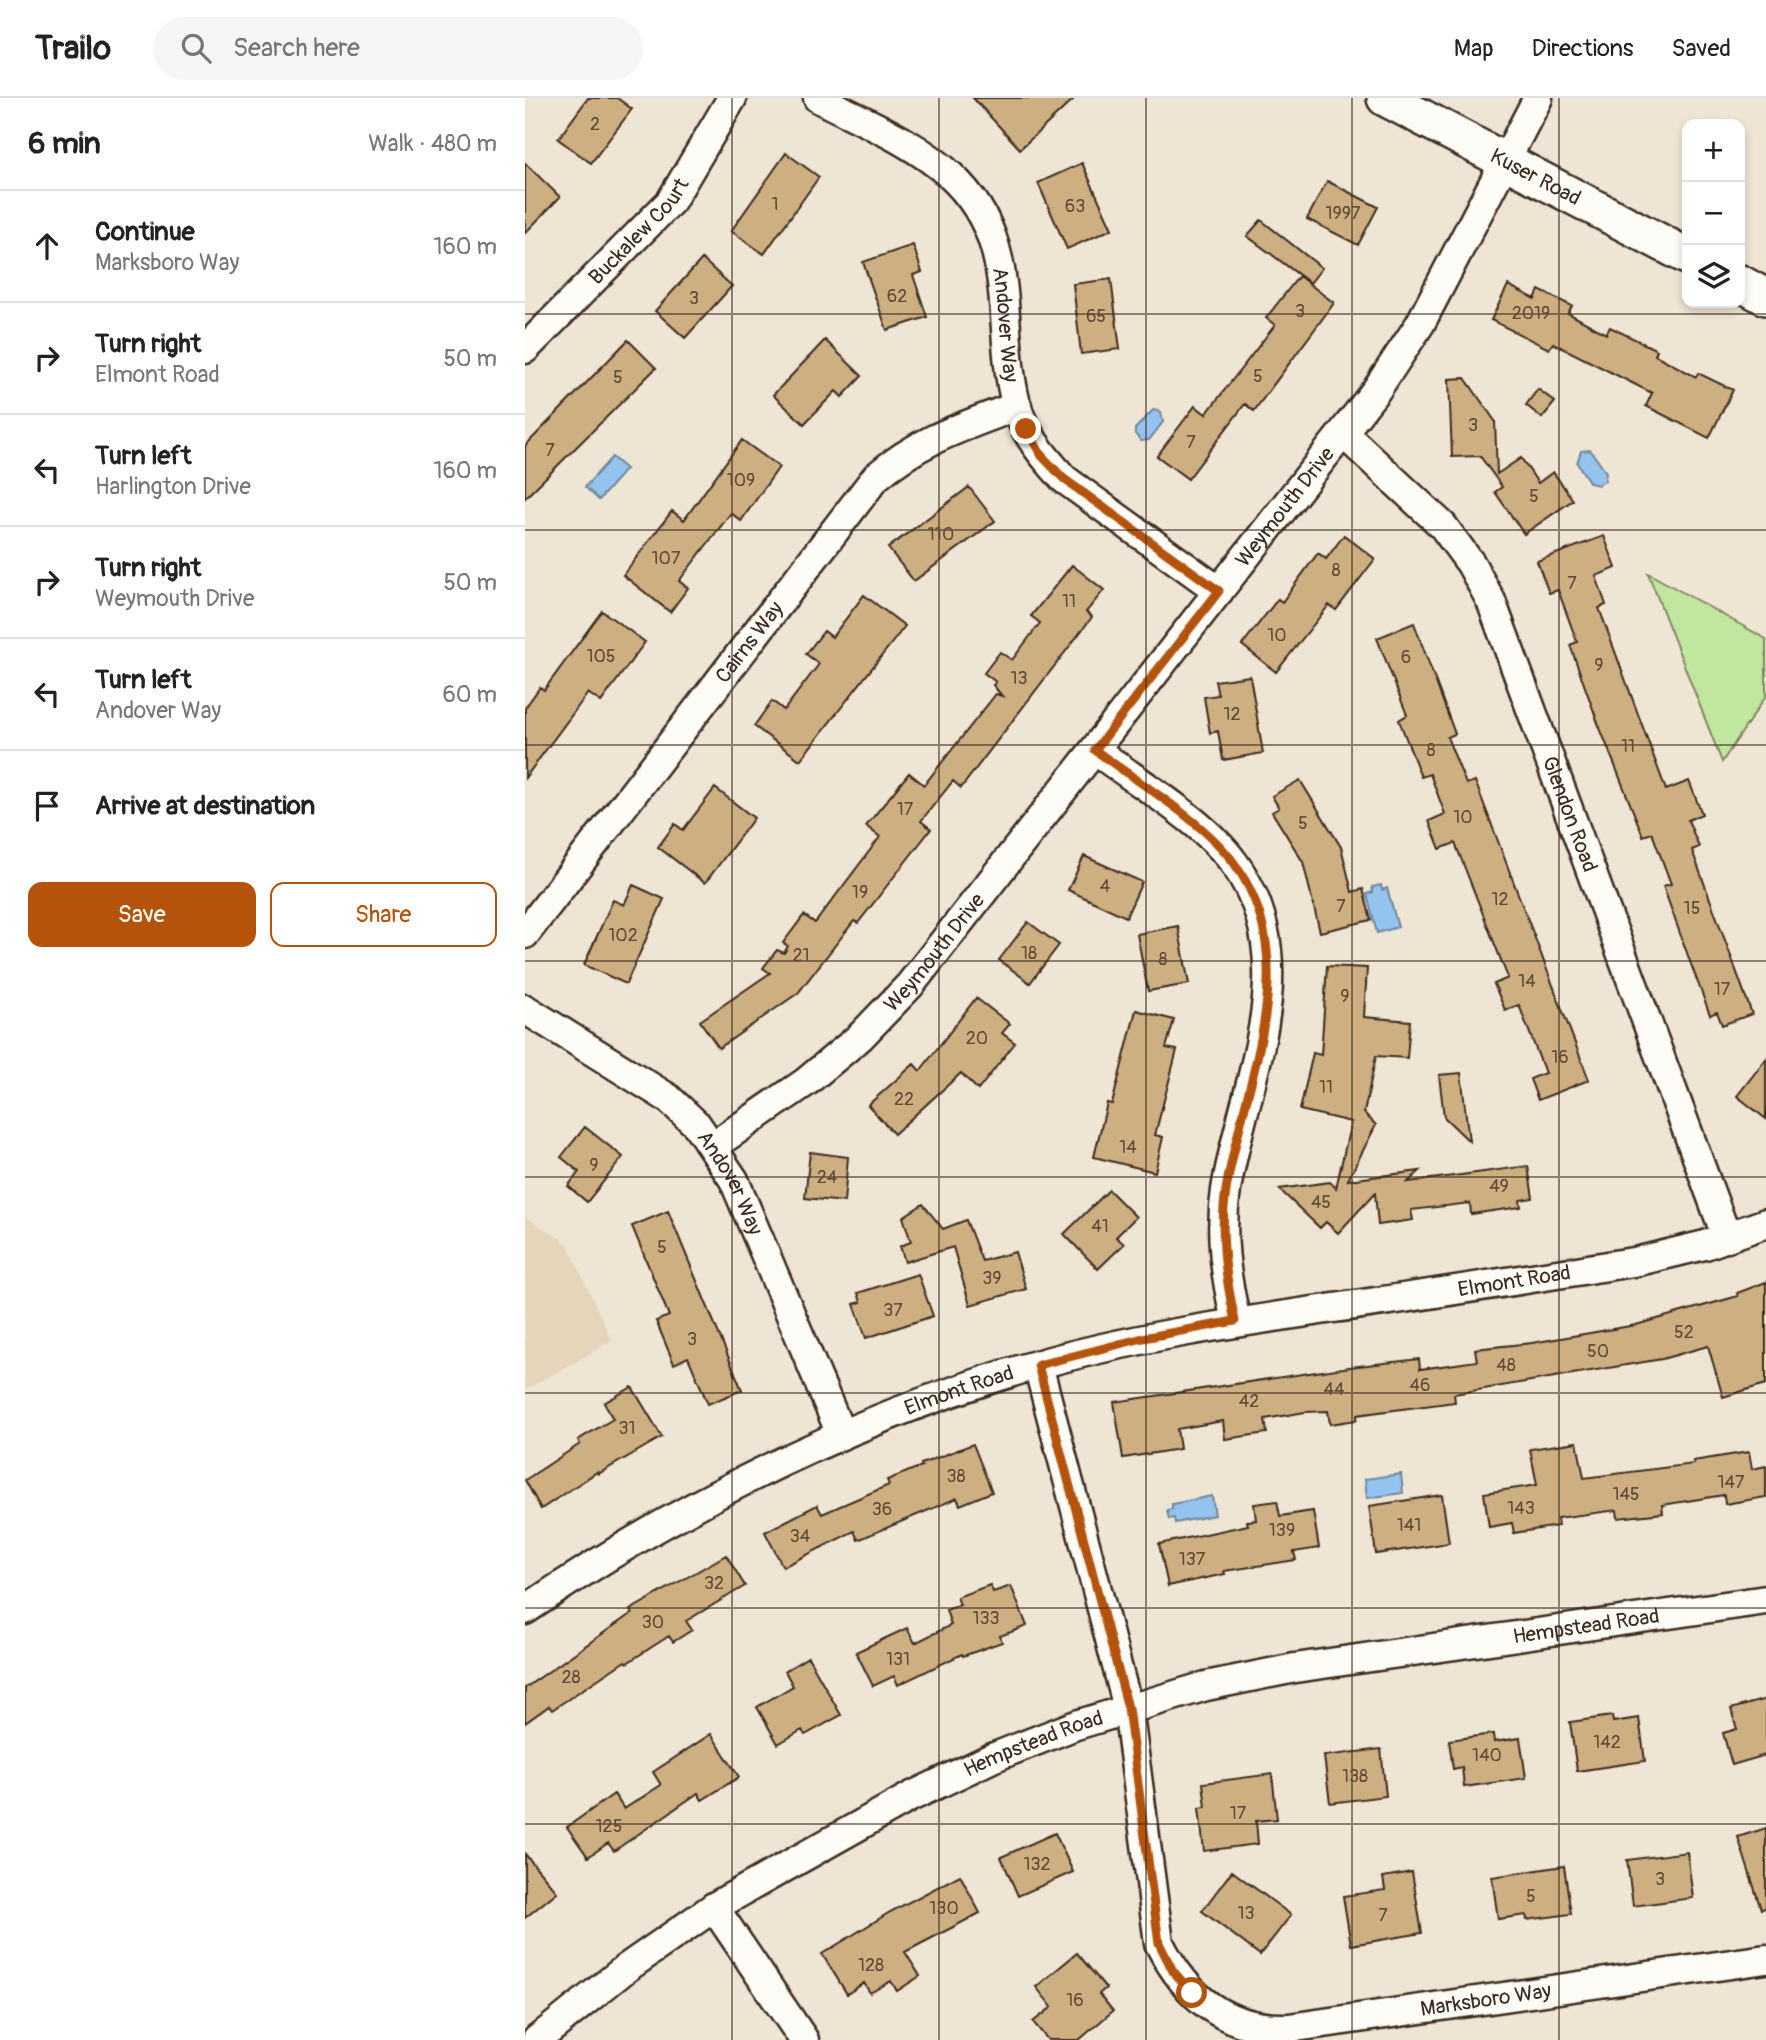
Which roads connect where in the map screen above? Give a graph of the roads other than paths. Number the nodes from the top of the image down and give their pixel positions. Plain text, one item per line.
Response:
1 (732, 98) edge
2 (818, 98) edge
3 (1385, 98) edge
4 (1538, 98) edge
5 (1507, 160) junction
6 (1682, 253) edge
7 (1745, 286) edge
8 (1766, 297) edge
9 (525, 349) edge
10 (1017, 406) junction
11 (1343, 433) junction
12 (1219, 591) junction
13 (1095, 750) junction
14 (525, 934) edge
15 (525, 1009) edge
16 (713, 1146) junction
17 (1766, 1223) edge
18 (1727, 1238) junction
19 (1235, 1321) junction
20 (1038, 1365) junction
21 (841, 1434) junction
22 (1766, 1601) edge
23 (525, 1611) edge
24 (1128, 1708) junction
25 (714, 1907) junction
26 (1766, 1959) edge
27 (537, 2040) edge
28 (804, 2040) edge

1 - 9 street, Buckalew Court
2 - 10 street, Andover Way
3 - 5 street, Kuser Road
4 - 5 street, Weymouth Drive
5 - 6 street, Kuser Road
5 - 11 street, Weymouth Drive
7 - 8 street
10 - 12 street, Andover Way
10 - 14 street, Cairns Way
11 - 12 street, Weymouth Drive
11 - 18 street, Glendon Road
12 - 13 street, Weymouth Drive
13 - 16 street, Weymouth Drive
13 - 19 street
15 - 16 street, Andover Way
16 - 21 street, Andover Way
17 - 18 street, Elmont Road
18 - 19 street, Elmont Road
19 - 20 street, Elmont Road
20 - 21 street, Elmont Road
20 - 24 street, Marksboro Way
21 - 23 street, Elmont Road
22 - 24 street, Hempstead Road
24 - 25 street, Hempstead Road
24 - 26 street, Marksboro Way
25 - 27 street, Hempstead Road
25 - 28 street

